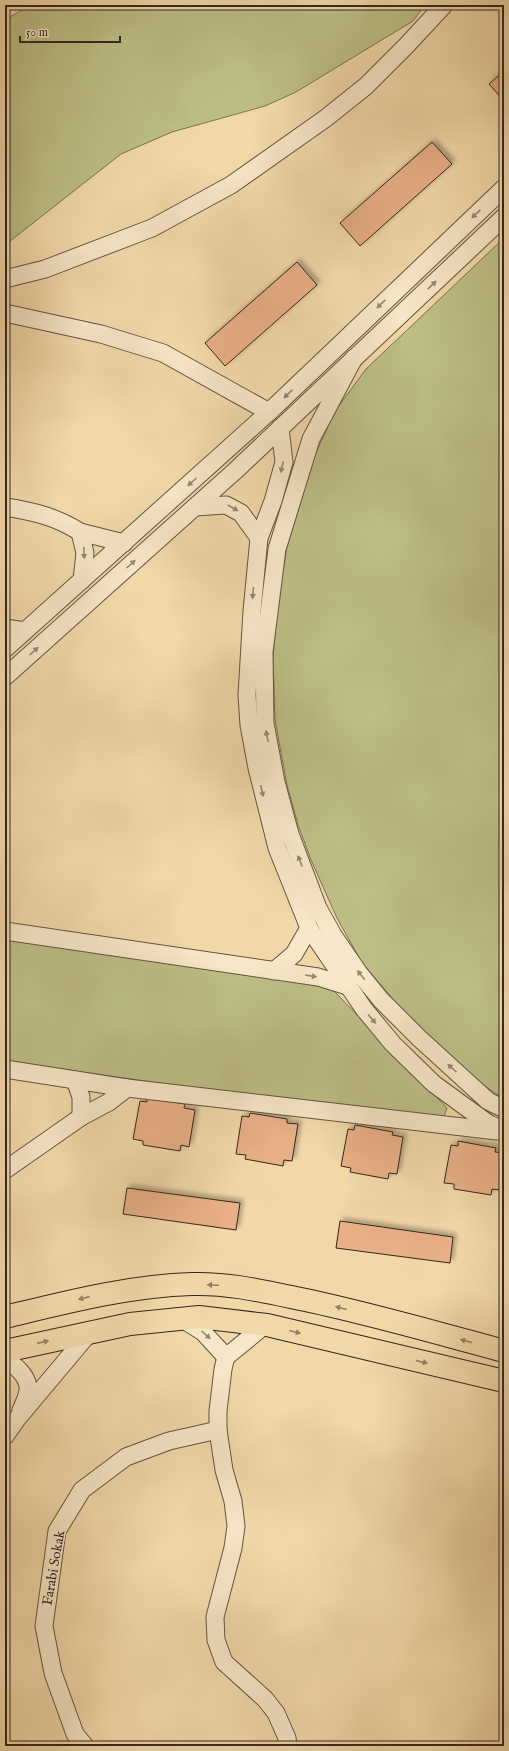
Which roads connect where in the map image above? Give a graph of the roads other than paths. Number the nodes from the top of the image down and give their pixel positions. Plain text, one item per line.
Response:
1 (444, 5) edge
2 (504, 188) edge
3 (504, 217) edge
4 (5, 279) edge
5 (5, 313) edge
6 (354, 358) junction
7 (269, 412) junction
8 (280, 428) junction
9 (5, 506) edge
10 (195, 507) junction
11 (80, 532) junction
12 (259, 538) junction
13 (124, 543) junction
14 (82, 580) junction
15 (5, 628) edge
16 (25, 632) junction
17 (5, 650) edge
18 (5, 677) edge
19 (309, 928) junction
20 (5, 931) edge
21 (274, 971) junction
22 (347, 986) junction
23 (5, 1070) edge
24 (75, 1080) junction
25 (469, 1083) junction
26 (127, 1088) junction
27 (461, 1103) junction
28 (504, 1110) edge
29 (81, 1118) junction
30 (447, 1125) junction
31 (504, 1131) edge
32 (5, 1170) edge
33 (5, 1317) edge
34 (182, 1319) junction
35 (264, 1325) junction
36 (90, 1332) junction
37 (5, 1350) edge
38 (504, 1351) edge
39 (226, 1357) junction
40 (5, 1361) edge
41 (504, 1381) edge
42 (16, 1419) junction
43 (218, 1430) junction
44 (5, 1436) edge
45 (85, 1746) edge
46 (288, 1746) edge

1 - 4 street
2 -> 7 street
6 -> 3 street
5 - 7 street
6 - 8 street
25 -> 6 street
7 -> 13 street
8 - 10 street
8 -> 12 street
9 - 11 street
10 -> 12 street
18 -> 10 street
11 - 13 street
11 -> 14 street
12 -> 19 street
13 - 14 street
14 - 16 street
15 - 16 street
16 - 17 street
19 - 21 street
19 - 22 street
20 - 21 street
21 -> 22 street
22 -> 27 street
23 - 24 street
24 - 26 street
24 - 29 street
25 - 27 street
25 - 28 street
26 - 29 street
26 - 30 street
27 - 30 street
27 - 31 street
29 - 32 street
30 - 31 street
38 -> 33 main road
34 - 35 main road
34 - 36 main road
34 -> 39 street
35 - 39 street
35 -> 41 main road
37 -> 36 main road
36 - 42 street
39 - 43 street
40 - 42 street
42 - 44 street
43 - 45 street, Farabi Sokak
43 - 46 street

